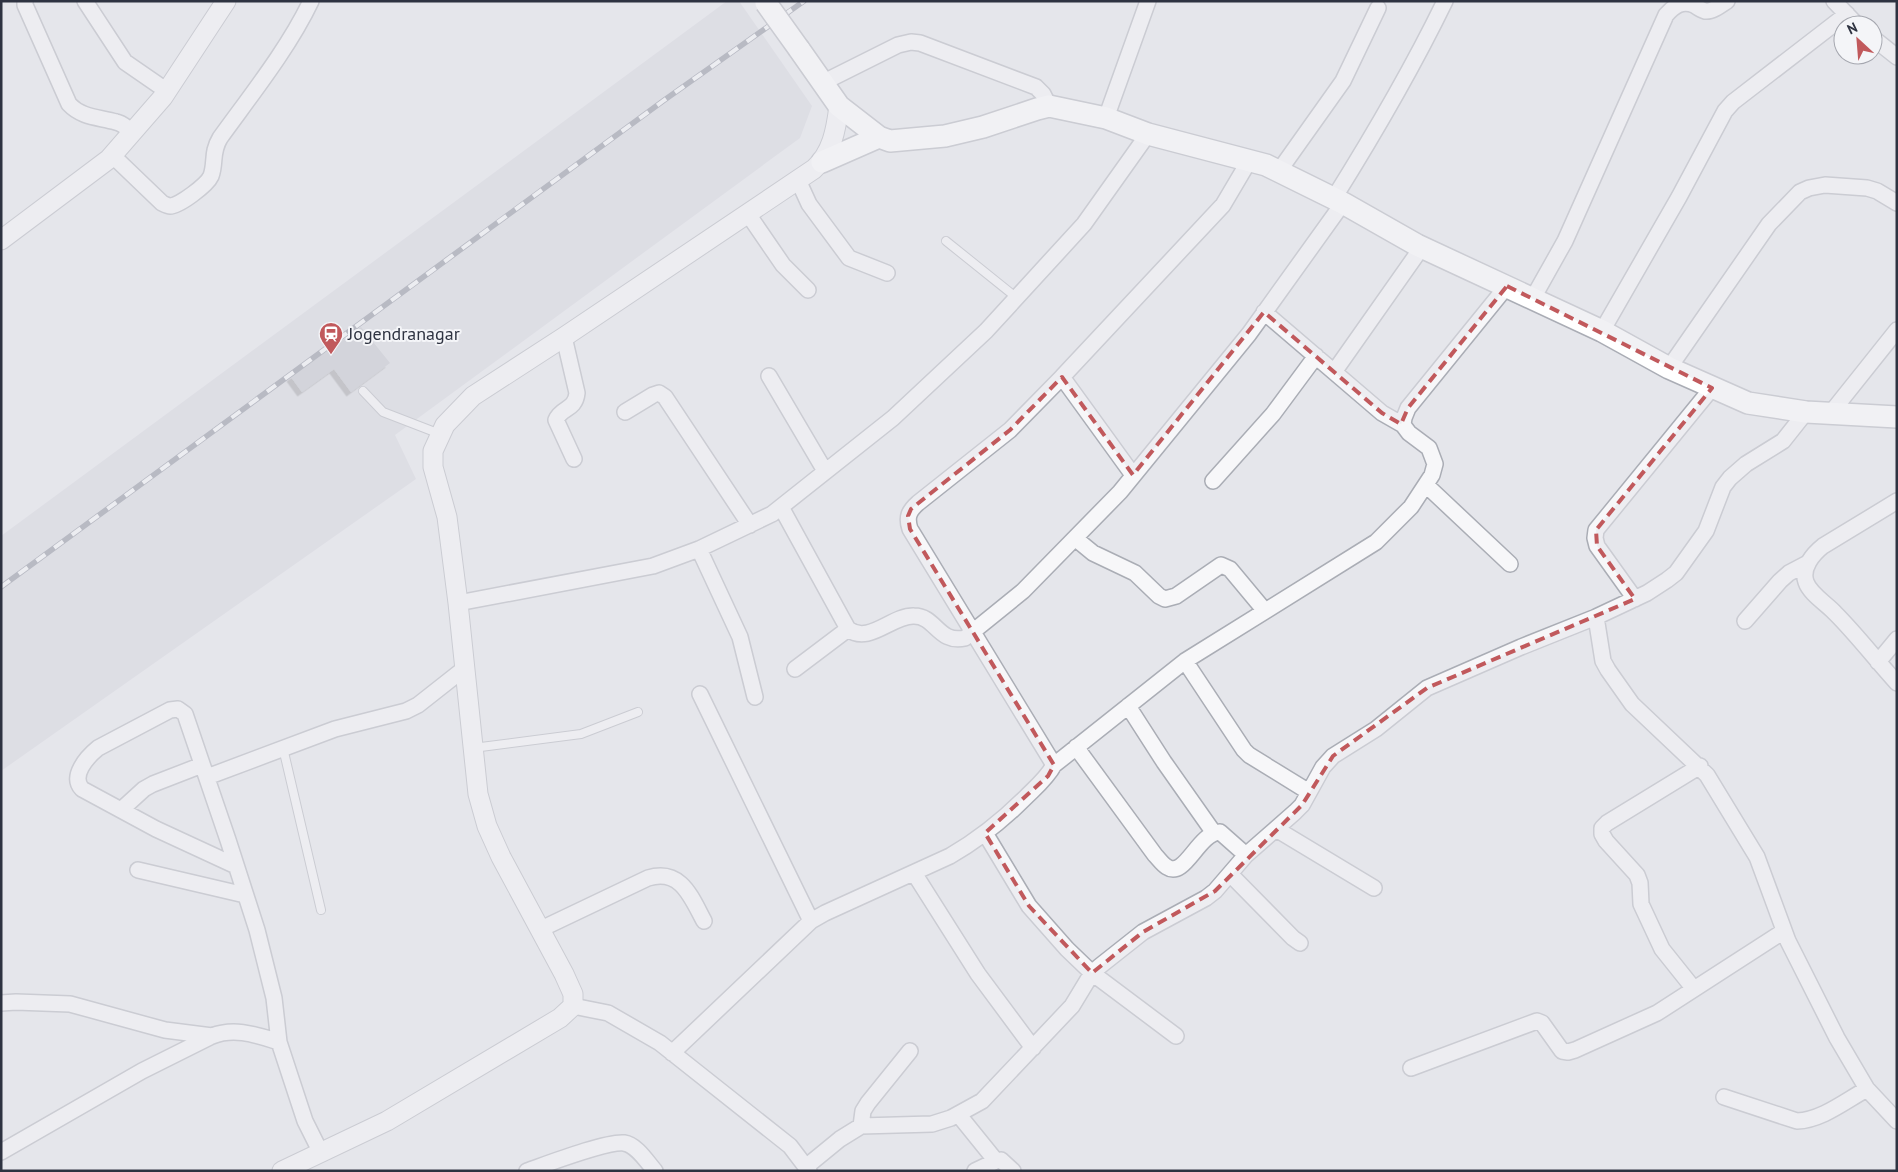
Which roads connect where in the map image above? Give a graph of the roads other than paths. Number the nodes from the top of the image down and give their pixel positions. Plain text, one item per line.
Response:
1 (25, 1) edge
2 (85, 1) edge
3 (226, 1) edge
4 (311, 1) edge
5 (1148, 1) edge
6 (1445, 1) edge
7 (1727, 1) edge
8 (1834, 1) edge
9 (765, 2) edge
10 (1378, 8) dead end
11 (1847, 15) edge
12 (1833, 33) edge
13 (1883, 46) edge
14 (1897, 57) edge
15 (822, 83) junction
16 (167, 91) junction
17 (839, 106) junction
18 (1050, 106) junction
19 (1106, 118) junction
20 (132, 132) junction
21 (1148, 134) junction
22 (879, 137) junction
23 (112, 155) junction
24 (1249, 160) junction
25 (822, 162) junction
26 (1279, 171) junction
27 (798, 180) junction
28 (1338, 201) junction
29 (1897, 203) edge
30 (748, 214) junction
31 (1, 240) edge
32 (946, 241) dead end
33 (1422, 247) junction
34 (887, 273) dead end
35 (1507, 286) junction
36 (808, 290) dead end
37 (1017, 298) junction
38 (1533, 298) junction
39 (1264, 312) junction
40 (1897, 330) edge
41 (1602, 331) junction
42 (564, 338) junction
43 (1316, 356) junction
44 (1669, 368) junction
45 (1334, 372) junction
46 (769, 376) dead end
47 (1062, 377) junction
48 (1712, 388) junction
49 (363, 391) dead end
50 (626, 412) dead end
51 (1806, 412) junction
52 (1830, 414) junction
53 (1897, 417) edge
54 (1403, 425) junction
55 (440, 434) junction
56 (574, 459) dead end
57 (825, 471) junction
58 (1133, 475) junction
59 (1213, 480) dead end
60 (1426, 485) junction
61 (1897, 502) edge
62 (781, 506) junction
63 (750, 524) junction
64 (1076, 538) junction
65 (699, 549) junction
66 (1808, 563) junction
67 (1510, 564) dead end
68 (1634, 599) junction
69 (458, 604) junction
70 (1265, 611) junction
71 (1596, 617) junction
72 (1745, 622) dead end
73 (848, 629) junction
74 (973, 633) junction
75 (1897, 639) edge
76 (1185, 661) junction
77 (1878, 662) junction
78 (465, 668) junction
79 (795, 669) dead end
80 (1897, 683) edge
81 (700, 694) dead end
82 (755, 697) dead end
83 (1128, 706) junction
84 (638, 712) dead end
85 (1076, 747) junction
86 (283, 748) junction
87 (473, 748) junction
88 (1054, 765) junction
89 (1700, 766) junction
90 (204, 771) junction
91 (1309, 792) junction
92 (121, 810) junction
93 (1276, 829) junction
94 (1214, 832) junction
95 (985, 833) junction
96 (1246, 855) junction
97 (236, 866) junction
98 (138, 870) dead end
99 (914, 873) junction
100 (1230, 874) junction
101 (1374, 888) dead end
102 (245, 895) junction
103 (321, 910) dead end
104 (704, 921) dead end
105 (811, 921) junction
106 (541, 929) junction
107 (1784, 931) junction
108 (1300, 943) dead end
109 (1092, 974) junction
110 (1694, 989) junction
111 (1, 1003) edge
112 (573, 1006) junction
113 (212, 1036) junction
114 (1176, 1036) dead end
115 (279, 1042) junction
116 (1032, 1048) junction
117 (910, 1051) dead end
118 (672, 1053) junction
119 (1411, 1068) dead end
120 (1867, 1090) junction
121 (1724, 1097) dead end
122 (958, 1114) junction
123 (1897, 1121) edge
124 (861, 1126) junction
125 (1, 1152) edge
126 (311, 1161) edge
127 (996, 1161) junction
128 (808, 1168) edge
129 (282, 1171) edge
130 (527, 1171) edge
131 (655, 1171) edge
132 (976, 1171) edge
133 (1013, 1171) edge

1 - 20 street
2 - 16 street
3 - 16 street
4 - 23 street
5 - 19 street
6 - 28 street
7 - 38 street
8 - 11 street
9 - 15 main road, bridge
10 - 26 street
12 - 41 street
13 - 14 street
15 - 17 main road
15 - 18 street
16 - 20 street
17 - 22 main road
17 - 25 street
18 - 19 main road
18 - 22 main road
19 - 21 main road
20 - 23 street
21 - 24 main road
21 - 37 street
22 - 25 main road
23 - 31 street
24 - 26 main road
24 - 47 street
25 - 27 street
26 - 28 main road
27 - 30 street
27 - 34 street
28 - 33 main road
28 - 39 street
29 - 44 street
30 - 36 street
30 - 42 street
32 - 37 lane
33 - 35 main road
33 - 45 street
35 - 38 main road
35 - 54 street
37 - 57 street
38 - 41 main road
39 - 43 street
39 - 58 street
40 - 52 street
41 - 44 main road
42 - 55 street
42 - 56 street
43 - 45 street
43 - 59 street
44 - 48 main road
45 - 54 street
46 - 57 street
47 - 58 street
47 - 74 street
48 - 51 main road
48 - 68 street
49 - 55 lane
50 - 63 street
51 - 52 main road
51 - 68 street
52 - 53 main road
54 - 60 street
55 - 69 street
57 - 62 street
58 - 64 street
60 - 67 street
60 - 70 street
61 - 66 street
62 - 63 street
62 - 73 street
63 - 65 street
64 - 70 street
64 - 74 street
65 - 69 street
65 - 82 street
66 - 72 street
66 - 77 street
68 - 71 street
69 - 78 street
70 - 76 street
71 - 89 street
71 - 91 street
73 - 74 street
73 - 79 street
74 - 88 street
75 - 77 street
76 - 83 street
76 - 91 street
77 - 80 street
78 - 86 street
78 - 87 street
81 - 105 street
83 - 85 street
83 - 94 street
84 - 87 lane
85 - 88 street
85 - 94 street
86 - 90 street
86 - 103 lane
87 - 106 street
88 - 95 street
89 - 107 street
89 - 110 street
90 - 92 street
90 - 92 street
90 - 97 street
91 - 93 street
92 - 97 street
93 - 96 street
93 - 101 street
94 - 96 street
95 - 99 street
95 - 109 street
96 - 100 street
97 - 102 street
98 - 102 street
99 - 105 street
99 - 116 street
100 - 108 street
100 - 109 street
102 - 115 street
104 - 106 street
105 - 118 street
106 - 112 street
107 - 110 street
107 - 120 street
109 - 114 street
109 - 116 street
110 - 119 street
111 - 113 street
112 - 118 street
112 - 126 street
113 - 115 street
113 - 125 street
115 - 126 street
116 - 122 street
117 - 124 street
118 - 128 street
120 - 121 street
120 - 123 street
122 - 124 street
122 - 127 street
124 - 128 street
126 - 129 street
127 - 132 street
127 - 133 street
130 - 131 street

